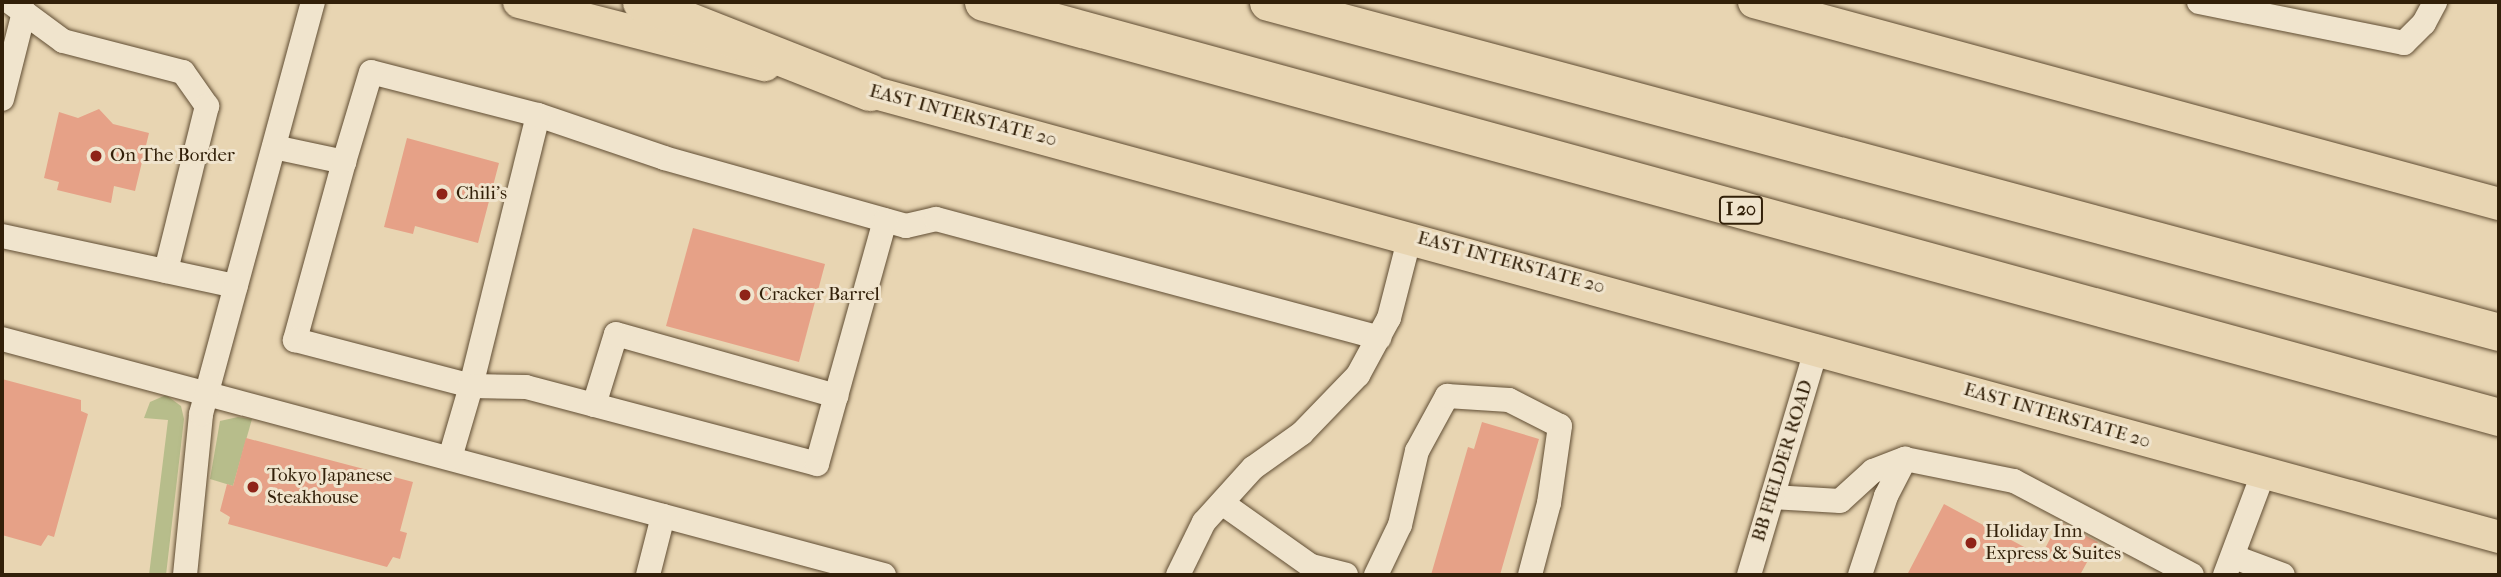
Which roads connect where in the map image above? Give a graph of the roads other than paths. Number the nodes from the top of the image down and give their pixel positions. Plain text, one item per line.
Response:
1 (313, 2) edge
2 (519, 2) edge
3 (641, 2) edge
4 (983, 2) edge
5 (1268, 2) edge
6 (1754, 2) edge
7 (2199, 2) edge
8 (2435, 2) edge
9 (17, 7) edge
10 (1813, 9) edge
11 (870, 92) junction
12 (2, 99) edge
13 (538, 116) junction
14 (274, 147) junction
15 (344, 162) junction
16 (2499, 204) edge
17 (885, 220) junction
18 (2, 236) edge
19 (1410, 236) junction
20 (166, 271) junction
21 (236, 286) junction
22 (2499, 332) edge
23 (1380, 338) junction
24 (2, 339) edge
25 (1817, 347) junction
26 (471, 386) junction
27 (207, 393) junction
28 (836, 396) junction
29 (594, 405) junction
30 (2499, 417) edge
31 (450, 458) junction
32 (1905, 459) junction
33 (2263, 474) junction
34 (1772, 497) junction
35 (1222, 503) junction
36 (663, 516) junction
37 (2499, 537) edge
38 (2229, 566) edge
39 (185, 575) edge
40 (648, 575) edge
41 (884, 575) edge
42 (1178, 575) edge
43 (1346, 575) edge
44 (1376, 575) edge
45 (1530, 575) edge
46 (1749, 575) edge
47 (1860, 575) edge
48 (2192, 575) edge
49 (2283, 575) edge

1 - 14 street
2 - 11 main road, EAST INTERSTATE 20
3 - 11 highway
4 - 30 highway, I 20
5 - 22 highway
6 - 10 main road
7 - 8 street
9 - 12 street
9 - 20 street
10 - 16 main road
11 - 19 main road, EAST INTERSTATE 20
13 - 15 street
13 - 17 street
13 - 26 street
14 - 15 street
14 - 21 street
15 - 26 street
17 - 23 street
17 - 28 street
18 - 20 street
19 - 23 street
19 - 25 main road, EAST INTERSTATE 20
20 - 21 street
21 - 27 street
23 - 35 street
24 - 27 street
25 - 33 main road, EAST INTERSTATE 20
25 - 34 street, BB FIELDER ROAD
26 - 29 street
26 - 31 street
27 - 31 street
27 - 39 street
28 - 29 street
28 - 29 street
31 - 36 street
32 - 34 street
32 - 47 street
32 - 48 street
33 - 37 main road, EAST INTERSTATE 20
33 - 38 street
34 - 46 street, BB FIELDER ROAD
35 - 42 street
35 - 43 street
36 - 40 street
36 - 41 street
38 - 49 street
44 - 45 street

